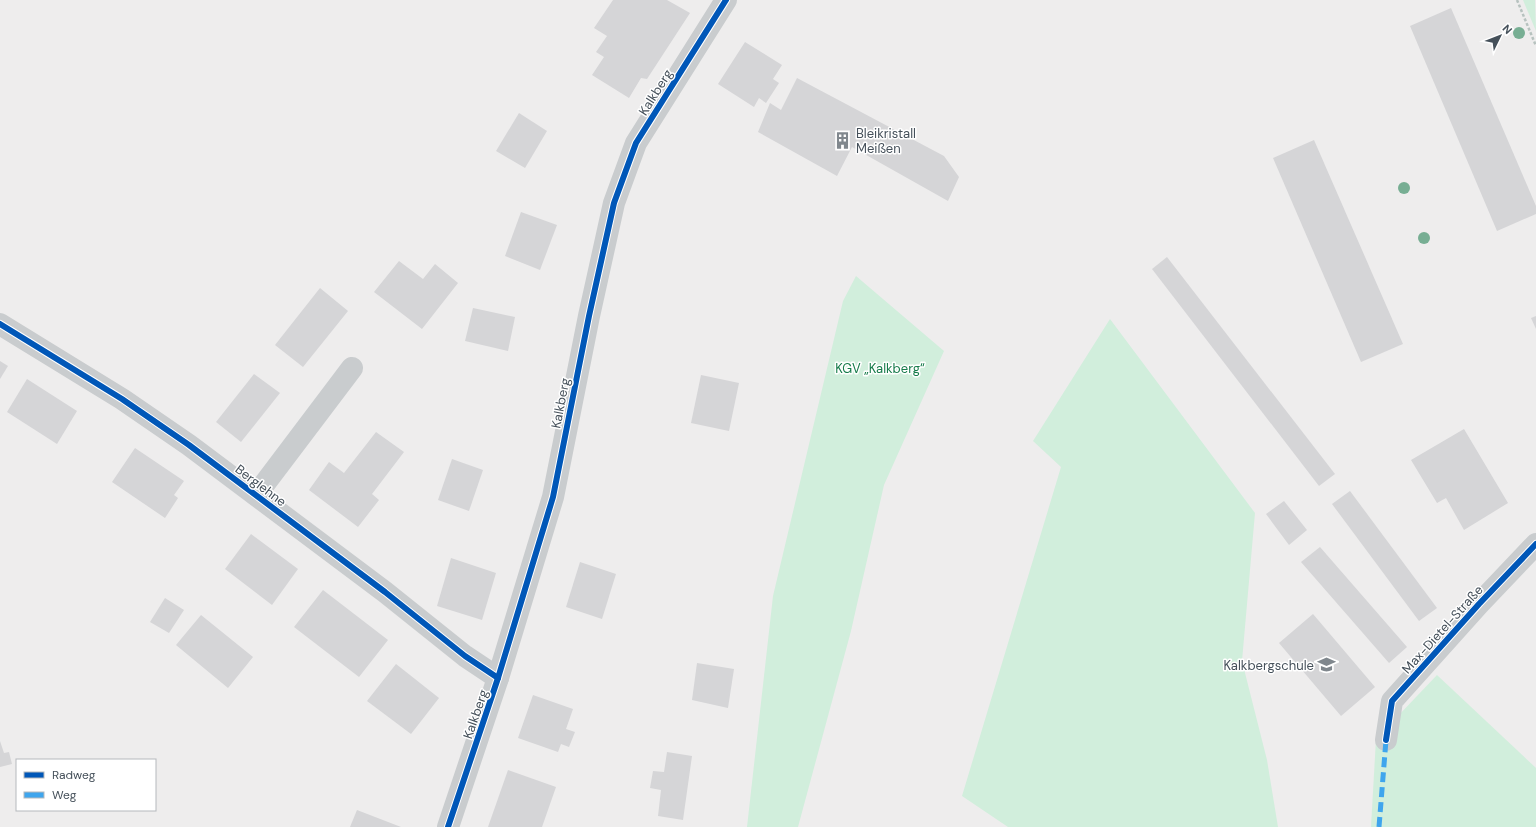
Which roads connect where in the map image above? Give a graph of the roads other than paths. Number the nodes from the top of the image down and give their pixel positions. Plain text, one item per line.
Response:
1 (726, 0) edge
2 (0, 324) edge
3 (352, 368) dead end
4 (256, 495) junction
5 (1536, 544) edge
6 (498, 678) junction
7 (1386, 740) dead end
8 (448, 827) edge

1 - 6 street, Kalkberg
2 - 4 street, Berglehne
3 - 4 street, Berglehne
4 - 6 street, Berglehne
5 - 7 street, Max-Dietel-Straße
6 - 8 street, Kalkberg

